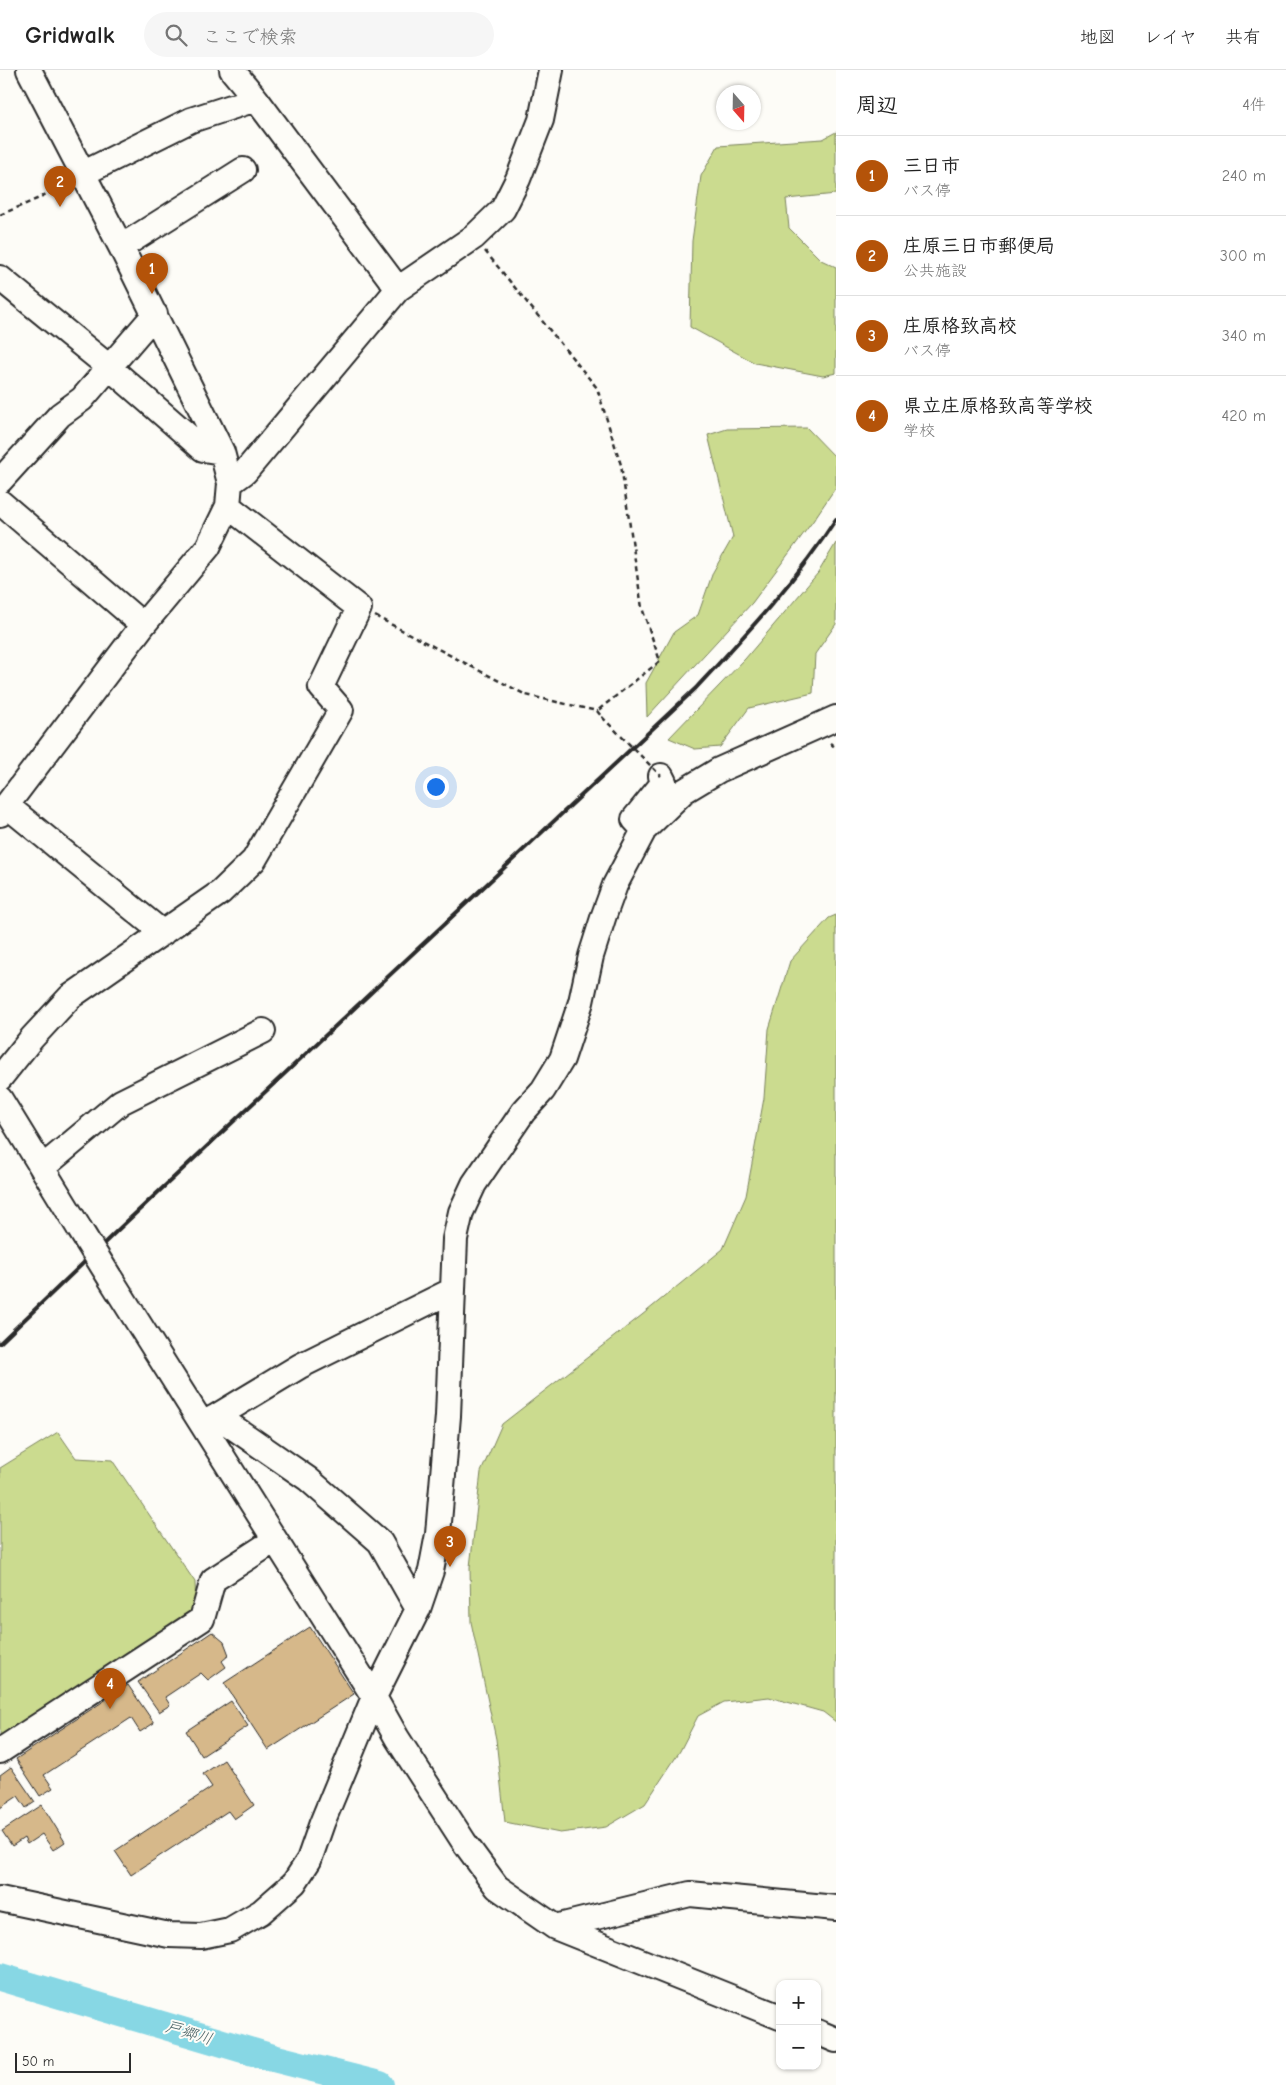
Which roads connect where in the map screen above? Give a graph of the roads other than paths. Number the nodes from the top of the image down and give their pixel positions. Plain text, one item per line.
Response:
1 (29, 70) edge
2 (232, 70) edge
3 (551, 70) edge
4 (256, 99) junction
5 (243, 170) dead end
6 (82, 174) junction
7 (121, 247) junction
8 (0, 278) edge
9 (398, 290) junction
10 (155, 314) junction
11 (109, 367) junction
12 (222, 452) junction
13 (0, 481) edge
14 (229, 495) junction
15 (3, 510) edge
16 (144, 625) junction
17 (836, 718) edge
18 (661, 776) road end
19 (2, 810) edge
20 (644, 830) junction
21 (163, 933) junction
22 (263, 1032) dead end
23 (0, 1078) edge
24 (0, 1099) edge
25 (42, 1168) junction
26 (453, 1290) junction
27 (210, 1420) junction
28 (275, 1540) junction
29 (418, 1609) junction
30 (374, 1697) junction
31 (0, 1751) edge
32 (0, 1899) edge
33 (836, 1908) edge
34 (555, 1927) junction
35 (776, 2015) edge
36 (821, 2034) edge
37 (836, 2040) edge

1 - 6 street
2 - 4 street
3 - 9 street
4 - 6 street
4 - 9 street
5 - 7 street
6 - 7 street
7 - 10 street
8 - 11 street
9 - 14 street
10 - 11 street
10 - 12 street
11 - 12 street
11 - 13 street
12 - 14 street
14 - 16 street
14 - 21 street
15 - 16 street
16 - 19 street
17 - 20 street
18 - 20 street
19 - 21 street
20 - 26 street
21 - 23 street
22 - 25 street
24 - 25 street
25 - 27 street, bridge
26 - 27 street
26 - 29 street
27 - 28 street
27 - 29 street
28 - 30 street
28 - 31 street
29 - 30 street
30 - 32 street
30 - 34 street
33 - 34 street
34 - 35 street
36 - 37 street

